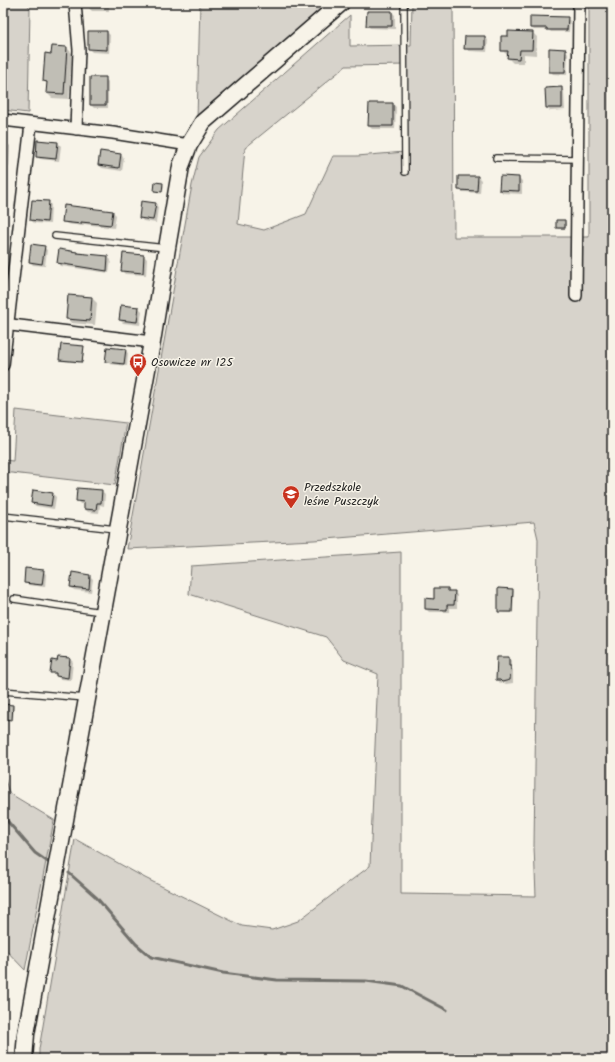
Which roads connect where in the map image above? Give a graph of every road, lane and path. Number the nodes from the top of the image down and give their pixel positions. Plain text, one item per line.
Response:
1 (75, 3) edge
2 (341, 3) edge
3 (404, 3) edge
4 (579, 3) edge
5 (3, 120) edge
6 (31, 124) junction
7 (76, 129) junction
8 (189, 145) junction
9 (496, 158) dead end
10 (578, 159) junction
11 (405, 172) dead end
12 (55, 236) dead end
13 (167, 248) junction
14 (576, 296) dead end
15 (6, 325) edge
16 (152, 342) junction
17 (3, 365) edge
18 (3, 516) edge
19 (117, 529) junction
20 (14, 599) dead end
21 (102, 612) junction
22 (3, 691) edge
23 (87, 698) junction
24 (24, 1059) edge

1 - 7 street
2 - 8 street
3 - 11 lane
4 - 10 street
5 - 6 street
6 - 7 street
6 - 15 street
7 - 8 street
8 - 13 street
9 - 10 lane
10 - 14 street
12 - 13 lane
13 - 16 street
15 - 16 street
15 - 17 street
16 - 19 street
18 - 19 lane
19 - 21 street
20 - 21 lane
21 - 23 street
22 - 23 lane
23 - 24 street

